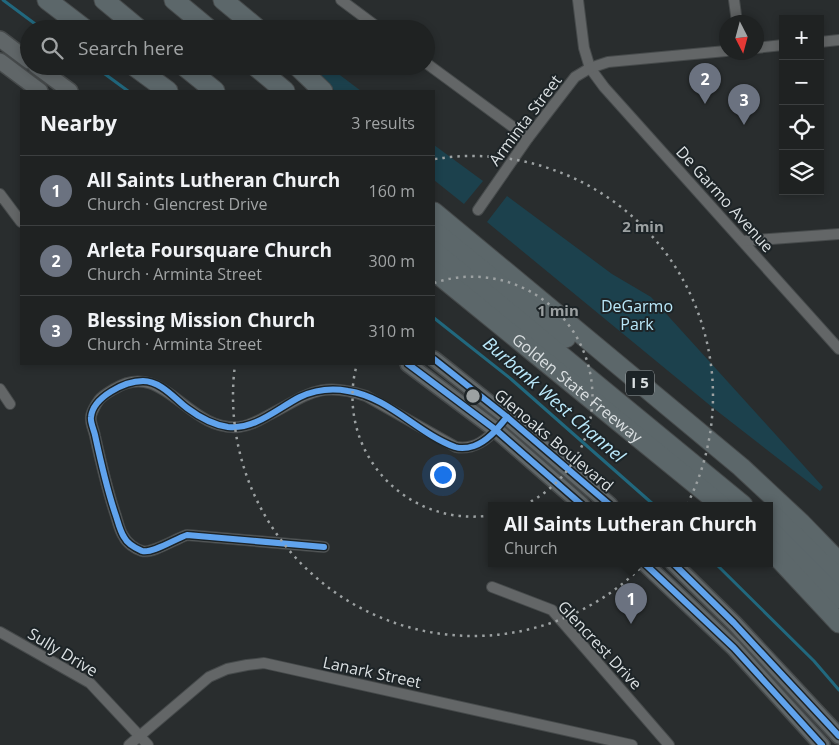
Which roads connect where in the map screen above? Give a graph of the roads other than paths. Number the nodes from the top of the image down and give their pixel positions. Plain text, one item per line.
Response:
1 (47, 0) edge
2 (104, 0) edge
3 (174, 0) edge
4 (223, 0) edge
5 (341, 0) edge
6 (578, 0) edge
7 (734, 0) edge
8 (736, 15) edge
9 (73, 20) edge
10 (128, 20) edge
11 (198, 20) edge
12 (247, 20) edge
13 (368, 20) edge
14 (839, 40) edge
15 (824, 42) edge
16 (779, 45) edge
17 (764, 47) edge
18 (3, 48) edge
19 (719, 51) edge
20 (20, 56) edge
21 (0, 62) edge
22 (590, 68) junction
23 (435, 69) edge
24 (48, 75) edge
25 (146, 75) edge
26 (195, 75) edge
27 (266, 75) edge
28 (306, 75) edge
29 (39, 90) edge
30 (69, 90) edge
31 (167, 90) edge
32 (214, 90) edge
33 (284, 90) edge
34 (321, 90) edge
35 (528, 138) junction
36 (0, 194) edge
37 (478, 210) dead end
38 (435, 213) edge
39 (20, 221) edge
40 (435, 232) edge
41 (839, 234) edge
42 (743, 242) junction
43 (435, 252) edge
44 (435, 272) edge
45 (839, 349) edge
46 (435, 360) edge
47 (409, 365) edge
48 (0, 389) edge
49 (10, 404) dead end
50 (508, 417) junction
51 (496, 430) junction
52 (579, 502) edge
53 (607, 502) edge
54 (717, 502) edge
55 (738, 502) edge
56 (761, 502) edge
57 (773, 514) edge
58 (773, 533) edge
59 (324, 547) dead end
60 (773, 551) edge
61 (839, 562) edge
62 (648, 567) edge
63 (677, 567) edge
64 (839, 579) edge
65 (492, 587) dead end
66 (839, 599) edge
67 (839, 623) edge
68 (0, 632) edge
69 (140, 735) junction
70 (839, 736) edge
71 (128, 745) edge
72 (148, 745) edge
73 (632, 745) edge
74 (670, 745) edge
75 (822, 745) edge

1 - 9 highway
2 - 10 highway
3 - 11 highway
4 - 12 highway
5 - 13 street
6 - 22 street
7 - 8 street
14 - 15 street
16 - 17 street
18 - 20 main road
19 - 22 street, Arminta Street
21 - 29 main road
22 - 35 street, Arminta Street
22 - 42 street, De Garmo Avenue
23 - 35 street
24 - 30 main road
25 - 31 highway
26 - 32 highway
27 - 33 highway
28 - 34 highway
35 - 37 street, Arminta Street
36 - 39 street
38 - 61 highway, I 5
40 - 56 highway
41 - 42 street
42 - 45 street, De Garmo Avenue
43 - 55 highway
44 - 54 highway, Golden State Freeway
46 - 50 main road, Glenoaks Boulevard
47 - 51 main road, Glenoaks Boulevard
48 - 49 street
50 - 51 street
50 - 53 main road, Glenoaks Boulevard
51 - 52 main road, Glenoaks Boulevard
51 - 59 street
57 - 64 highway
58 - 66 highway
60 - 67 highway
62 - 75 main road
63 - 70 main road
65 - 74 street, Glencrest Drive
68 - 69 street, Sully Drive
69 - 71 street, Lanark Street
69 - 72 street, Sully Drive
69 - 73 street, Lanark Street

